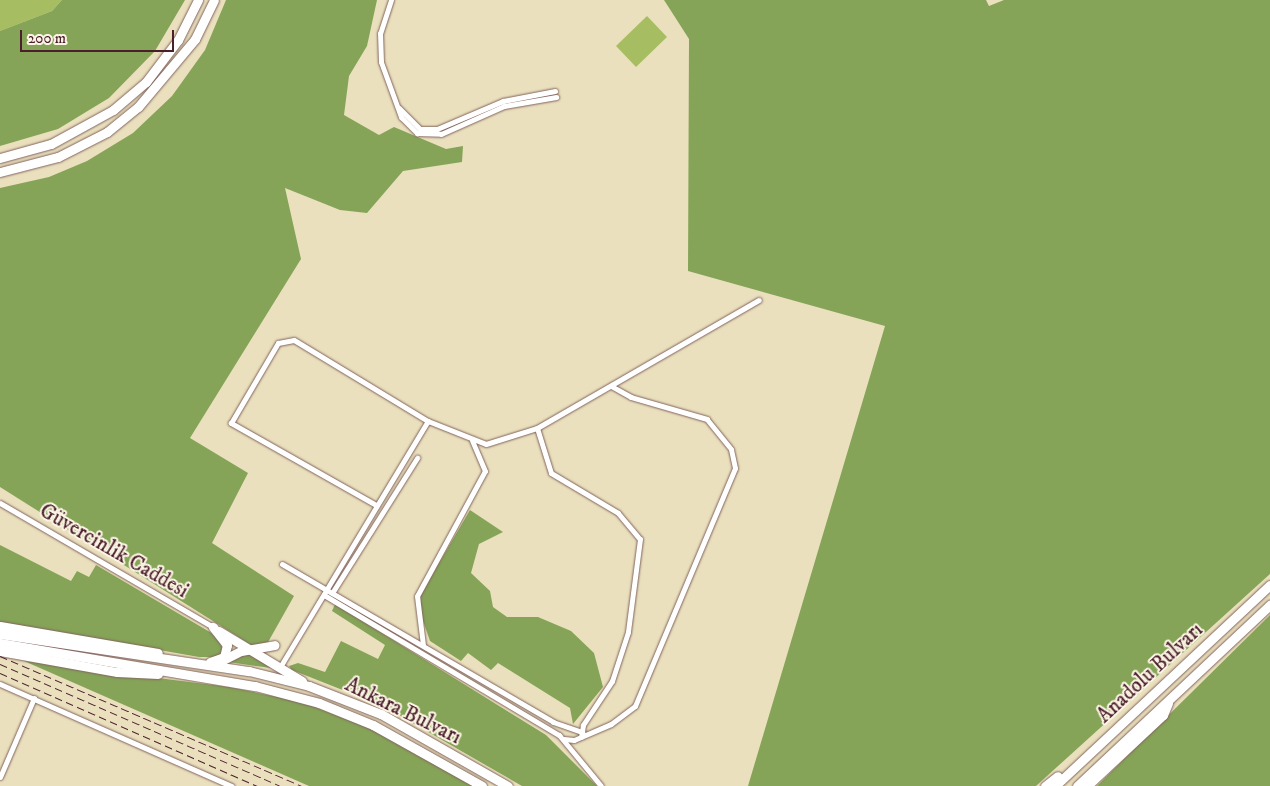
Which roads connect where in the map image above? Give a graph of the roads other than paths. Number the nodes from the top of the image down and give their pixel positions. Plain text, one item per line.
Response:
1 (198, 0) edge
2 (214, 0) edge
3 (391, 0) edge
4 (556, 94) dead end
5 (0, 158) edge
6 (0, 172) edge
7 (759, 300) dead end
8 (610, 386) junction
9 (428, 421) junction
10 (537, 428) junction
11 (471, 440) junction
12 (417, 458) dead end
13 (0, 503) edge
14 (376, 505) junction
15 (282, 564) dead end
16 (1270, 585) edge
17 (325, 592) junction
18 (332, 592) junction
19 (329, 598) junction
20 (1270, 604) edge
21 (0, 626) edge
22 (212, 627) junction
23 (0, 634) edge
24 (0, 644) edge
25 (274, 644) dead end
26 (423, 645) junction
27 (254, 650) junction
28 (0, 651) edge
29 (105, 656) junction
30 (189, 661) junction
31 (214, 662) junction
32 (280, 667) junction
33 (197, 676) junction
34 (0, 684) edge
35 (308, 686) junction
36 (34, 698) junction
37 (1170, 699) junction
38 (582, 734) junction
39 (564, 739) junction
40 (1085, 758) junction
41 (0, 777) edge
42 (231, 786) edge
43 (482, 786) edge
44 (508, 786) edge
45 (601, 786) edge
46 (1045, 786) edge
47 (1055, 786) edge
48 (1078, 786) edge
49 (1087, 786) edge

1 - 5 main road
2 - 6 main road
3 - 4 street
7 - 8 street
8 - 10 street
8 - 38 street
9 - 11 street
9 - 14 street
9 - 14 street
10 - 11 street
10 - 38 street
11 - 26 street
12 - 18 street
13 - 22 street, Güvercinlik Caddesi
14 - 17 street
15 - 17 street
16 - 40 main road, Anadolu Bulvarı
17 - 18 street
17 - 19 street
17 - 32 street
18 - 19 street
18 - 26 street
19 - 39 street
20 - 37 main road, Anadolu Bulvarı
21 - 30 main road, Ankara Bulvarı
22 - 27 main road
22 - 31 main road
23 - 29 main road, Ankara Bulvarı
24 - 29 main road, Ankara Bulvarı
25 - 27 main road
26 - 38 street
27 - 31 main road
27 - 32 main road
28 - 33 main road, Ankara Bulvarı
29 - 30 main road, Ankara Bulvarı
29 - 33 main road, Ankara Bulvarı
30 - 31 main road
30 - 35 main road, Ankara Bulvarı
32 - 35 main road
33 - 43 main road, Ankara Bulvarı
34 - 36 street
35 - 44 main road, Ankara Bulvarı
36 - 41 street
36 - 42 street
37 - 48 main road, Anadolu Bulvarı
37 - 49 main road
38 - 39 street
39 - 45 street
40 - 46 main road
40 - 47 main road, Anadolu Bulvarı

